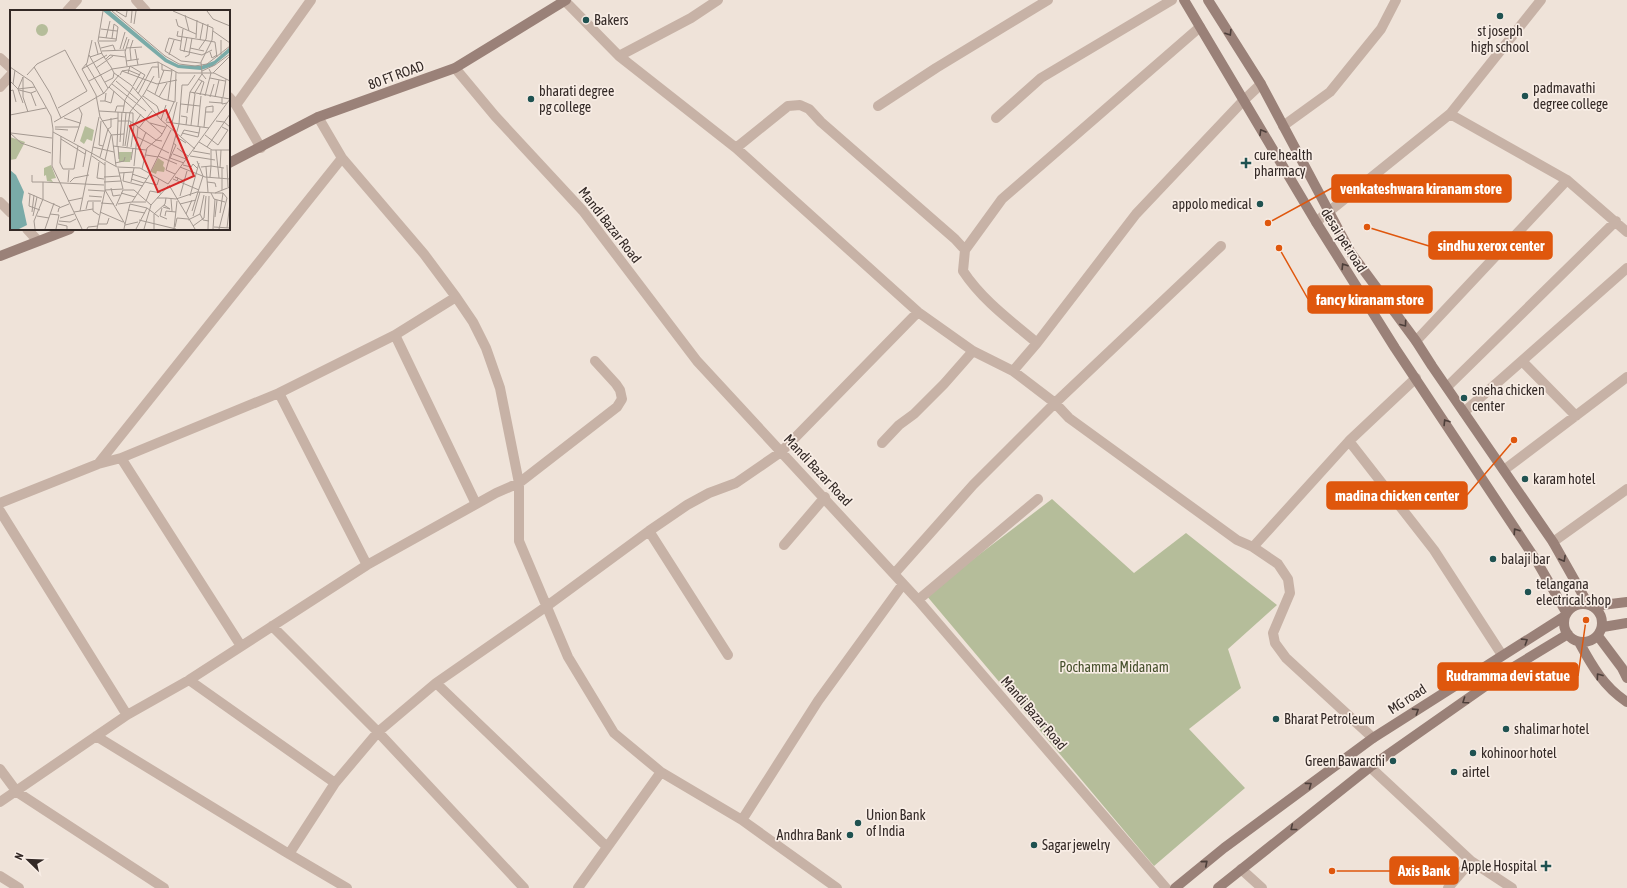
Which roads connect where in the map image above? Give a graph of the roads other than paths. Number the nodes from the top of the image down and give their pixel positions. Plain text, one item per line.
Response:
1 (77, 0) edge
2 (136, 0) edge
3 (311, 0) edge
4 (565, 0) edge
5 (718, 0) edge
6 (1048, 0) edge
7 (1172, 0) edge
8 (1184, 0) edge
9 (1208, 0) edge
10 (1396, 0) edge
11 (1541, 0) edge
12 (68, 10) edge
13 (145, 10) edge
14 (1200, 27) junction
15 (619, 56) junction
16 (0, 58) edge
17 (10, 67) edge
18 (455, 68) junction
19 (10, 76) edge
20 (1261, 84) junction
21 (0, 87) edge
22 (233, 101) edge
23 (1243, 101) junction
24 (878, 106) dead end
25 (1450, 114) junction
26 (318, 117) junction
27 (996, 118) dead end
28 (1283, 126) junction
29 (261, 148) junction
30 (736, 148) junction
31 (342, 158) junction
32 (230, 163) edge
33 (1567, 180) junction
34 (0, 202) edge
35 (1328, 210) junction
36 (10, 212) edge
37 (1616, 221) junction
38 (1316, 222) junction
39 (28, 230) edge
40 (67, 230) edge
41 (1627, 232) edge
42 (38, 241) junction
43 (1221, 246) dead end
44 (966, 250) junction
45 (0, 256) edge
46 (1627, 268) edge
47 (456, 297) junction
48 (918, 312) junction
49 (395, 334) junction
50 (1416, 341) junction
51 (1037, 343) junction
52 (973, 351) junction
53 (595, 361) dead end
54 (1522, 361) junction
55 (1013, 371) junction
56 (1627, 377) edge
57 (1416, 378) junction
58 (1447, 387) junction
59 (279, 393) junction
60 (1055, 403) junction
61 (1464, 412) junction
62 (1576, 416) junction
63 (1349, 441) junction
64 (882, 443) dead end
65 (781, 452) junction
66 (121, 458) junction
67 (98, 464) junction
68 (1504, 470) junction
69 (519, 483) junction
70 (1627, 489) edge
71 (825, 498) junction
72 (1038, 499) dead end
73 (0, 503) edge
74 (476, 504) junction
75 (0, 511) edge
76 (649, 531) junction
77 (1553, 542) junction
78 (784, 545) dead end
79 (1253, 547) junction
80 (367, 565) junction
81 (894, 574) junction
82 (904, 584) junction
83 (918, 600) junction
84 (1627, 602) edge
85 (1591, 605) junction
86 (547, 606) junction
87 (1566, 614) junction
88 (1627, 623) edge
89 (272, 626) junction
90 (1600, 631) junction
91 (1568, 634) junction
92 (1580, 642) junction
93 (241, 646) junction
94 (728, 655) dead end
95 (1502, 655) junction
96 (1627, 678) edge
97 (189, 680) junction
98 (436, 683) junction
99 (1627, 702) edge
100 (127, 715) junction
101 (378, 732) junction
102 (96, 736) junction
103 (1373, 738) junction
104 (1370, 767) junction
105 (0, 769) edge
106 (661, 772) junction
107 (335, 783) junction
108 (17, 792) junction
109 (0, 802) edge
110 (742, 820) junction
111 (607, 847) junction
112 (289, 854) junction
113 (1471, 861) junction
114 (1241, 869) junction
115 (0, 876) edge
116 (19, 888) edge
117 (164, 888) edge
118 (348, 888) edge
119 (524, 888) edge
120 (578, 888) edge
121 (837, 888) edge
122 (1166, 888) edge
123 (1175, 888) edge
124 (1218, 888) edge
125 (1262, 888) edge
126 (1448, 888) edge
127 (1512, 888) edge

1 - 12 street
2 - 13 street
3 - 22 street
4 - 15 street
4 - 18 street, 80 FT ROAD
5 - 15 street
6 - 24 street
7 - 27 street
8 - 14 street, desai pet road
9 -> 20 street, desai pet road
10 - 28 street
11 - 25 street
14 - 23 street, desai pet road
14 - 44 street
15 - 30 street
16 - 17 street
18 - 26 street, 80 FT ROAD
18 - 65 street, Mandi Bazar Road
19 - 21 street
20 - 23 street
20 - 28 street, desai pet road
22 - 29 street
38 -> 23 street, desai pet road
23 - 51 street
25 - 33 street
25 - 35 street
26 - 29 street, 80 FT ROAD
26 - 31 street
28 - 35 street, desai pet road
29 - 32 street, 80 FT ROAD
30 - 44 street
30 - 48 street
31 - 47 street
31 - 67 street
33 - 37 street
33 - 50 street
34 - 36 street
35 - 38 street
35 -> 50 street, desai pet road
37 - 41 street
37 - 58 street
57 -> 38 street, desai pet road
39 - 42 street
40 - 42 street
42 - 45 street
43 - 60 street
44 - 51 street
46 - 54 street
47 - 49 street
47 - 69 street
48 - 52 street
48 - 65 street
49 - 59 street
49 - 74 street
50 - 58 street, desai pet road
51 - 55 street
52 - 55 street
52 - 64 street
53 - 69 street
54 - 61 street
54 - 62 street
55 - 60 street
56 - 62 street
57 - 63 street
87 -> 57 street, desai pet road
58 - 61 street, desai pet road
59 - 66 street
59 - 80 street
60 - 79 street
60 - 81 street
61 - 68 street, desai pet road
62 - 68 street
63 - 79 street
63 - 95 street
65 - 71 street, Mandi Bazar Road
65 - 76 street
66 - 67 street
66 - 93 street
67 - 73 street
68 - 77 street, desai pet road
69 - 74 street
69 - 86 street
70 - 77 street
71 - 78 street
71 - 81 street, Mandi Bazar Road
72 - 83 street
74 - 80 street
75 - 100 street
76 - 86 street
76 - 94 street
77 -> 85 street, desai pet road
79 - 103 street
80 - 89 street
81 - 82 street, Mandi Bazar Road
82 - 83 street, Mandi Bazar Road
82 - 110 street
83 - 122 street, Mandi Bazar Road
84 - 85 street
85 - 87 street
85 - 90 street
86 - 98 street
86 - 106 street
87 - 91 street
95 -> 87 street, MG road
88 - 90 street
89 - 93 street
89 - 101 street
90 - 92 street
90 - 96 street
91 - 92 street
91 -> 104 street
99 -> 92 street
93 - 97 street
103 -> 95 street, MG road
97 - 100 street
97 - 107 street
98 - 101 street
98 - 111 street
100 - 102 street
101 - 107 street
101 - 119 street
102 - 108 street
102 - 112 street
123 -> 103 street, MG road
104 - 113 street
104 -> 114 street
105 - 108 street
106 - 110 street
106 - 111 street
107 - 112 street
108 - 109 street
108 - 117 street
110 - 121 street
111 - 120 street
112 - 118 street
113 - 126 street
113 - 127 street
114 - 124 street
114 - 125 street
115 - 116 street

